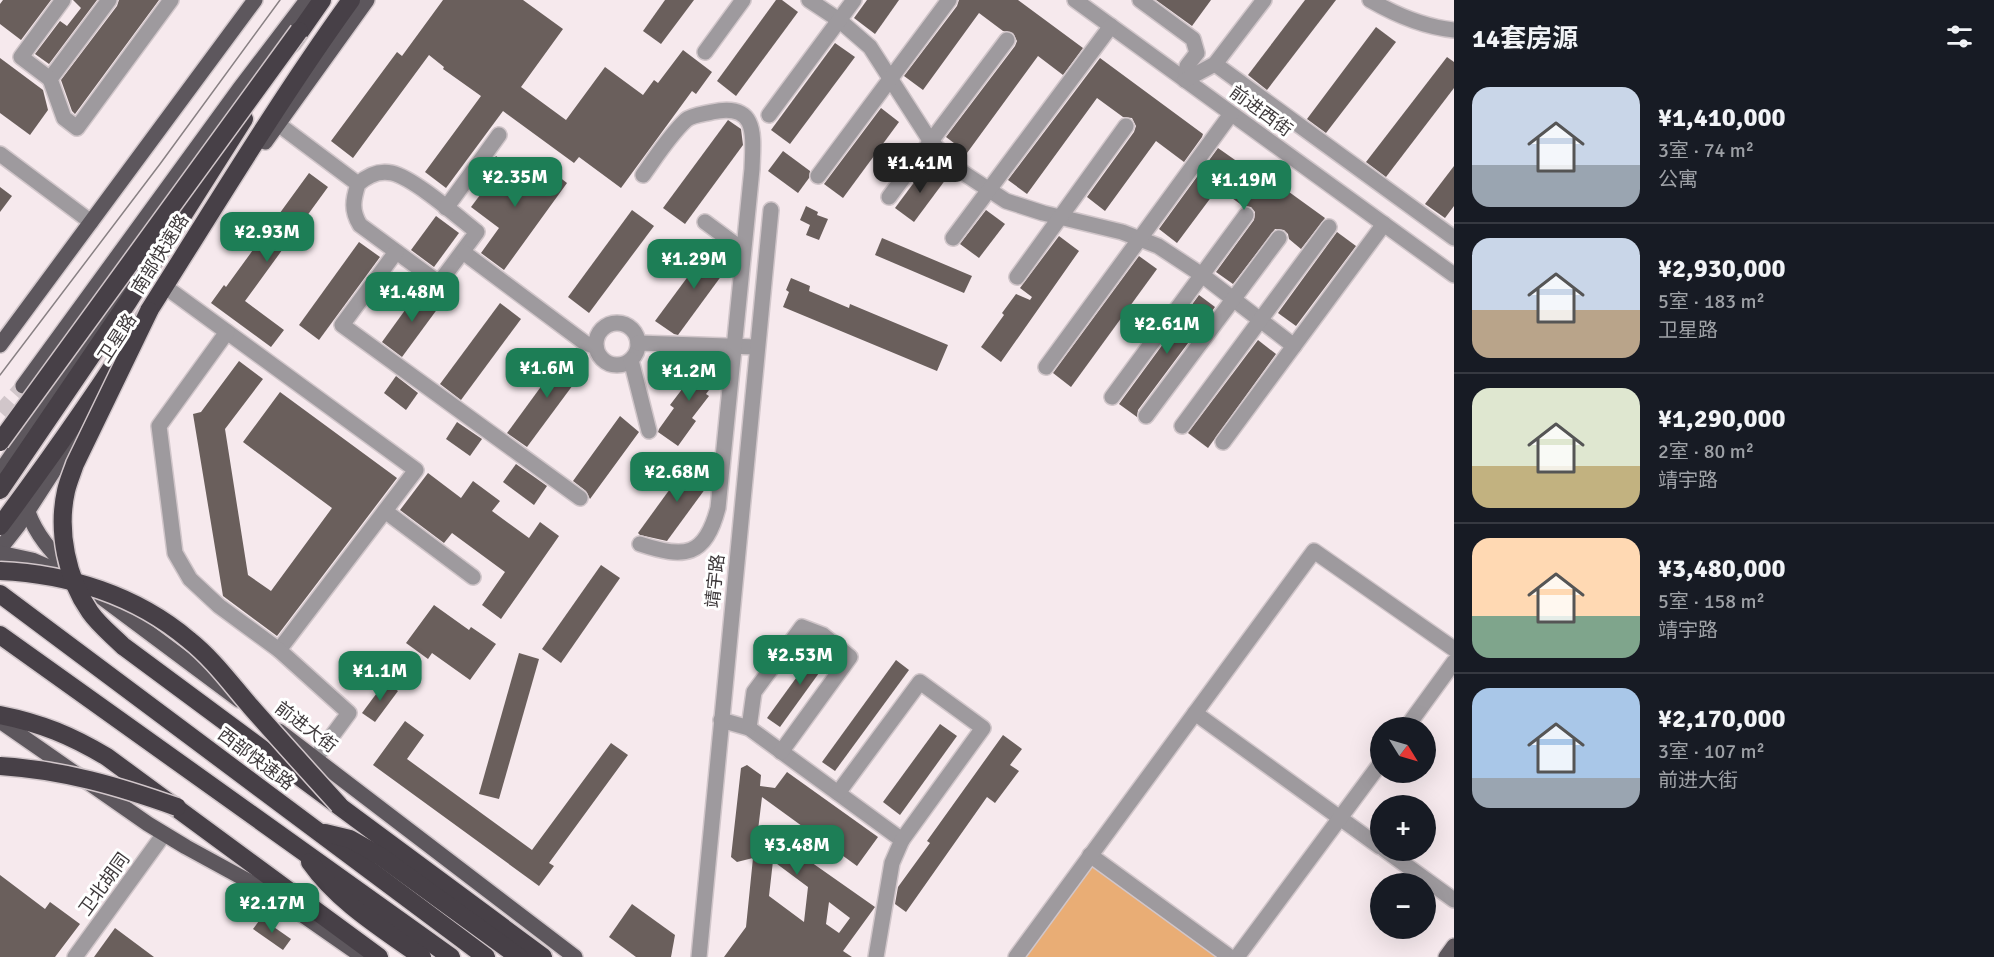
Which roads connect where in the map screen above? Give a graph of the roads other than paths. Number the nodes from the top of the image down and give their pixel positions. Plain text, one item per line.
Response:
1 (63, 0) edge
2 (109, 0) edge
3 (171, 0) edge
4 (255, 0) edge
5 (307, 0) edge
6 (312, 0) edge
7 (322, 0) edge
8 (351, 0) edge
9 (367, 0) edge
10 (743, 0) edge
11 (809, 0) edge
12 (854, 0) edge
13 (948, 0) edge
14 (1075, 0) edge
15 (1140, 0) edge
16 (1264, 0) edge
17 (1370, 0) edge
18 (839, 20) junction
19 (1111, 26) junction
20 (1454, 30) edge
21 (299, 32) junction
22 (1007, 40) dead end
23 (705, 52) dead end
24 (1215, 64) junction
25 (50, 79) junction
26 (890, 79) junction
27 (1185, 80) junction
28 (1231, 114) junction
29 (769, 115) dead end
30 (278, 124) junction
31 (1126, 126) dead end
32 (499, 135) dead end
33 (931, 142) junction
34 (0, 154) edge
35 (643, 175) dead end
36 (818, 176) dead end
37 (358, 184) junction
38 (989, 190) junction
39 (889, 198) dead end
40 (446, 208) junction
41 (771, 210) dead end
42 (1246, 215) dead end
43 (1060, 217) junction
44 (91, 222) junction
45 (705, 222) dead end
46 (1384, 224) junction
47 (1329, 227) dead end
48 (953, 238) dead end
49 (1279, 238) dead end
50 (1454, 238) edge
51 (1140, 239) junction
52 (743, 250) junction
53 (396, 252) junction
54 (463, 252) junction
55 (1202, 275) junction
56 (1454, 275) edge
57 (1017, 277) dead end
58 (171, 291) junction
59 (1233, 299) junction
60 (149, 311) junction
61 (1260, 320) junction
62 (227, 332) junction
63 (638, 343) junction
64 (0, 345) edge
65 (733, 345) junction
66 (1294, 346) junction
67 (596, 347) junction
68 (758, 347) junction
69 (631, 360) junction
70 (1046, 367) dead end
71 (23, 386) tunnel mouth
72 (1112, 396) dead end
73 (1146, 416) dead end
74 (1182, 426) dead end
75 (649, 431) dead end
76 (0, 442) edge
77 (1223, 442) dead end
78 (0, 472) edge
79 (0, 490) edge
80 (580, 498) dead end
81 (385, 511) junction
82 (27, 512) junction
83 (0, 526) edge
84 (640, 544) dead end
85 (0, 551) edge
86 (0, 571) edge
87 (473, 577) dead end
88 (86, 587) junction
89 (0, 594) edge
90 (0, 635) edge
91 (1454, 649) edge
92 (279, 650) junction
93 (1454, 662) edge
94 (1195, 713) junction
95 (0, 716) edge
96 (1414, 717) edge
97 (721, 720) junction
98 (0, 721) edge
99 (749, 728) junction
100 (781, 752) junction
101 (315, 759) junction
102 (0, 766) edge
103 (1370, 778) edge
104 (838, 793) junction
105 (339, 805) junction
106 (177, 807) junction
107 (1340, 818) junction
108 (318, 832) junction
109 (164, 834) junction
110 (902, 840) junction
111 (1370, 840) edge
112 (303, 853) junction
113 (1090, 855) junction
114 (1400, 861) edge
115 (1454, 900) edge
116 (1454, 946) edge
117 (484, 955) edge
118 (75, 957) edge
119 (363, 957) edge
120 (379, 957) edge
121 (422, 957) edge
122 (451, 957) edge
123 (519, 957) edge
124 (543, 957) edge
125 (574, 957) edge
126 (699, 957) edge
127 (876, 957) edge
128 (1016, 957) edge
129 (1230, 957) edge
130 (1237, 957) edge
131 (1446, 957) edge

1 - 25 street
2 - 25 street
3 - 25 street
4 - 44 main road
5 - 71 main road
6 - 78 main road, 卫星路
7 - 21 highway, 南部快速路
8 - 60 highway, 南部快速路
9 - 30 main road, 卫星路
10 - 23 street
11 - 18 street
12 - 18 street
13 - 26 street
14 - 19 street, 前进西街
15 - 27 street
16 - 24 street
17 - 20 street
18 - 26 street
18 - 29 street
19 - 27 street, 前进西街
19 - 38 street
21 - 76 highway, bridge
21 - 79 highway, 南部快速路, bridge
22 - 33 street
24 - 27 street
24 - 50 street
26 - 33 street
26 - 36 street
27 - 28 street, 前进西街
28 - 46 street, 前进西街
28 - 51 street
30 - 37 street
30 - 58 main road, 卫星路
31 - 43 street
32 - 40 street
33 - 38 street
33 - 39 street
34 - 44 street
35 - 52 street
37 - 40 street
37 - 53 street
38 - 43 street
38 - 48 street
40 - 54 street
41 - 68 street, 靖宇路
42 - 55 street
43 - 51 street
43 - 57 street
44 - 64 main road
45 - 52 street
46 - 56 street, 前进西街
46 - 66 street
47 - 61 street
49 - 59 street
51 - 55 street
51 - 70 street
52 - 65 street
53 - 54 street
53 - 80 street
54 - 67 street
55 - 59 street
55 - 72 street
58 - 62 street
58 - 82 main road, 卫星路
59 - 61 street
59 - 73 street
60 - 83 highway, 南部快速路, bridge
60 - 105 highway, bridge
61 - 66 street
61 - 74 street
62 - 81 street
62 - 92 street
63 - 65 street
63 - 67 street
63 - 69 street
65 - 68 street
65 - 84 street
66 - 77 street
67 - 69 street
68 - 97 street, 靖宇路
69 - 75 street
81 - 87 street
81 - 92 street
82 - 85 main road, 卫星路
82 - 88 main road
85 - 88 main road, 前进大街
86 - 105 highway, bridge
88 - 101 main road, 前进大街
89 - 108 highway, 西部快速路
90 - 112 highway
91 - 94 street
92 - 101 street
93 - 96 street
94 - 107 street
94 - 113 street
95 - 106 highway, bridge
97 - 99 street
97 - 126 street, 靖宇路
98 - 109 main road
99 - 100 street
99 - 100 street
100 - 104 street
101 - 125 main road, 前进大街
102 - 106 highway, bridge
103 - 107 street
104 - 110 street
104 - 110 street
105 - 124 highway
106 - 120 highway
107 - 111 street
107 - 130 street
108 - 117 highway, 西部快速路
108 - 123 highway
109 - 118 street, 卫北胡同
109 - 119 main road
110 - 127 street
112 - 121 highway
112 - 122 highway
113 - 128 street
113 - 129 street
114 - 115 street
116 - 131 main road

